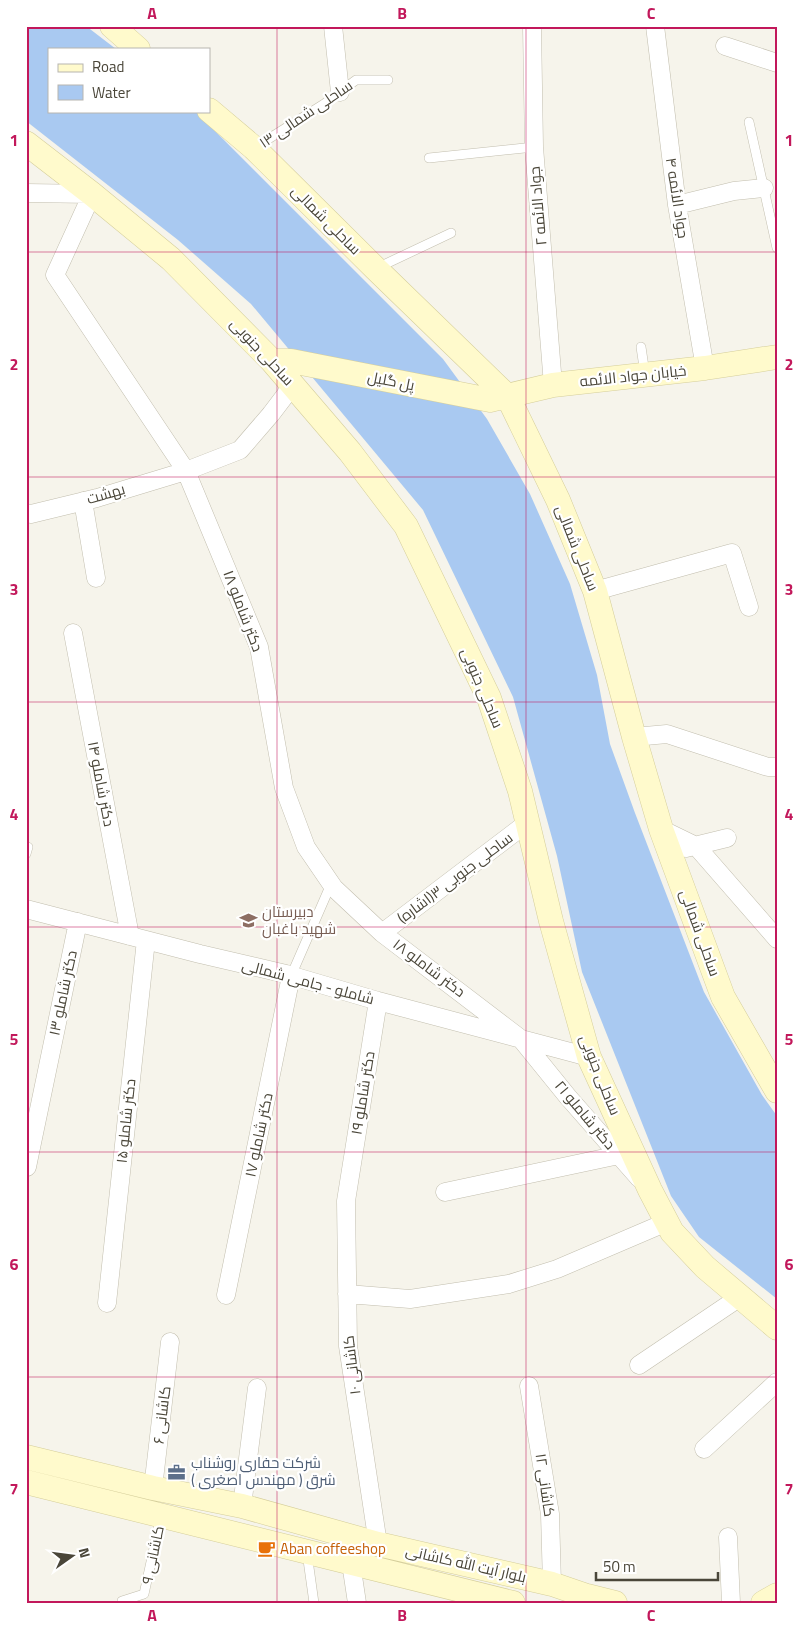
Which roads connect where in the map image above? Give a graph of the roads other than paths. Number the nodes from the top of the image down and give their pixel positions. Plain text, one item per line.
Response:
1 (112, 26) edge
2 (333, 26) edge
3 (532, 26) edge
4 (655, 26) edge
5 (725, 46) dead end
6 (137, 48) edge
7 (777, 63) edge
8 (388, 80) dead end
9 (340, 92) junction
10 (210, 111) edge
11 (749, 122) dead end
12 (26, 143) edge
13 (534, 147) junction
14 (254, 148) junction
15 (429, 158) dead end
16 (764, 188) junction
17 (26, 193) edge
18 (92, 194) junction
19 (677, 205) junction
20 (452, 233) dead end
21 (777, 248) edge
22 (376, 269) junction
23 (641, 346) dead end
24 (777, 357) edge
25 (282, 361) junction
26 (705, 368) junction
27 (645, 375) junction
28 (293, 385) junction
29 (553, 385) junction
30 (499, 398) junction
31 (186, 471) junction
32 (83, 501) junction
33 (26, 513) edge
34 (96, 578) dead end
35 (595, 591) junction
36 (749, 608) dead end
37 (73, 633) dead end
38 (634, 737) junction
39 (777, 767) edge
40 (527, 823) junction
41 (661, 829) junction
42 (727, 838) dead end
43 (696, 846) junction
44 (670, 853) junction
45 (331, 884) junction
46 (26, 909) edge
47 (78, 922) junction
48 (382, 933) junction
49 (138, 938) junction
50 (777, 939) edge
51 (291, 976) junction
52 (378, 1001) junction
53 (521, 1039) junction
54 (589, 1057) junction
55 (777, 1091) edge
56 (619, 1155) junction
57 (26, 1167) edge
58 (349, 1184) joint
59 (650, 1190) junction
60 (445, 1192) dead end
61 (667, 1222) junction
62 (347, 1294) junction
63 (226, 1295) dead end
64 (740, 1297) junction
65 (107, 1303) dead end
66 (777, 1328) edge
67 (170, 1342) dead end
68 (639, 1366) dead end
69 (777, 1382) edge
70 (529, 1386) dead end
71 (257, 1388) dead end
72 (704, 1449) dead end
73 (26, 1457) edge
74 (26, 1482) edge
75 (153, 1488) junction
76 (242, 1506) junction
77 (161, 1515) junction
78 (728, 1537) dead end
79 (378, 1544) junction
80 (307, 1551) junction
81 (351, 1562) junction
82 (552, 1584) junction
83 (777, 1595) edge
84 (122, 1603) edge
85 (314, 1603) edge
86 (357, 1603) edge
87 (513, 1603) edge
88 (614, 1603) edge
89 (730, 1603) edge
90 (763, 1603) edge

1 - 6 street
2 - 9 street
3 - 13 street, جواد الائمه ۲
4 - 19 street, جواد الائمه ۴
5 - 7 street
8 - 9 lane, ساحلی شمالی ۱۳
9 - 14 lane, ساحلی شمالی ۱۳
10 - 14 street, ساحلی شمالی
11 - 16 lane
12 - 18 street, ساحلی جنوبی
13 - 15 lane
13 - 29 street, جواد الائمه ۲
14 - 22 street, ساحلی شمالی
16 - 19 street
16 - 21 lane
17 - 18 street
18 - 25 street, ساحلی جنوبی
18 - 31 street, دکتر شاملو ۱۸
19 - 26 street, جواد الائمه ۴
20 - 22 lane
22 - 30 street, ساحلی شمالی
23 - 27 lane
24 - 26 street, خیابان جواد الائمه
25 - 28 street, ساحلی جنوبی
25 - 30 street, پل گلیل
26 - 27 street, خیابان جواد الائمه
27 - 29 street, خیابان جواد الائمه
28 - 31 street, بهشت
28 - 40 street, ساحلی جنوبی
29 - 30 street, خیابان جواد الائمه
30 - 35 street, ساحلی شمالی
31 - 32 street, بهشت
31 - 45 street, دکتر شاملو ۱۸
32 - 33 street, بهشت
32 - 34 street
35 - 36 street
35 - 38 street, ساحلی شمالی
37 - 49 street, دکتر شاملو ۱۴
38 - 39 street
38 - 41 street, ساحلی شمالی
40 - 48 street, ساحلی جنوبی ۳(اشاره)
40 - 54 street, ساحلی جنوبی
41 - 43 street
41 - 44 street, ساحلی شمالی
42 - 43 street
43 - 44 street
43 - 50 street
44 - 55 street, ساحلی شمالی
45 - 48 street, دکتر شاملو ۱۸
45 - 51 lane
46 - 47 street, شاملو - جامی شمالی
47 - 49 street, شاملو - جامی شمالی
47 - 57 street, دکتر شاملو ۱۳
48 - 53 street, دکتر شاملو ۱۸
49 - 51 street, شاملو - جامی شمالی
49 - 65 street, دکتر شاملو ۱۵
51 - 52 street, شاملو - جامی شمالی
51 - 63 street, دکتر شاملو ۱۷
52 - 53 street, شاملو - جامی شمالی
52 - 58 street, دکتر شاملو ۱۹
53 - 54 street, شاملو - جامی شمالی
53 - 56 street, دکتر شاملو ۲۱
54 - 59 street, ساحلی جنوبی
56 - 59 street, دکتر شاملو ۲۱
56 - 60 street
58 - 62 street, کاشانی ۱۰
59 - 61 street, ساحلی جنوبی
61 - 62 street
61 - 64 street, ساحلی جنوبی
62 - 79 street, کاشانی ۱۰
64 - 66 street, ساحلی جنوبی
64 - 68 street
67 - 75 street, کاشانی ۶
69 - 72 street
70 - 82 street, کاشانی ۱۲
71 - 76 street
73 - 75 street, بلوار آیت الله کاشانی
74 - 77 street, بلوار آیت الله کاشانی
75 - 76 street, بلوار آیت الله کاشانی
76 - 79 street, بلوار آیت الله کاشانی
77 - 80 street, بلوار آیت الله کاشانی
77 - 84 lane, کاشانی ۹
78 - 89 street
79 - 82 street, بلوار آیت الله کاشانی
80 - 81 street, بلوار آیت الله کاشانی
80 - 85 lane
81 - 86 street
81 - 87 street, بلوار آیت الله کاشانی
82 - 88 street, بلوار آیت الله کاشانی
83 - 90 street

